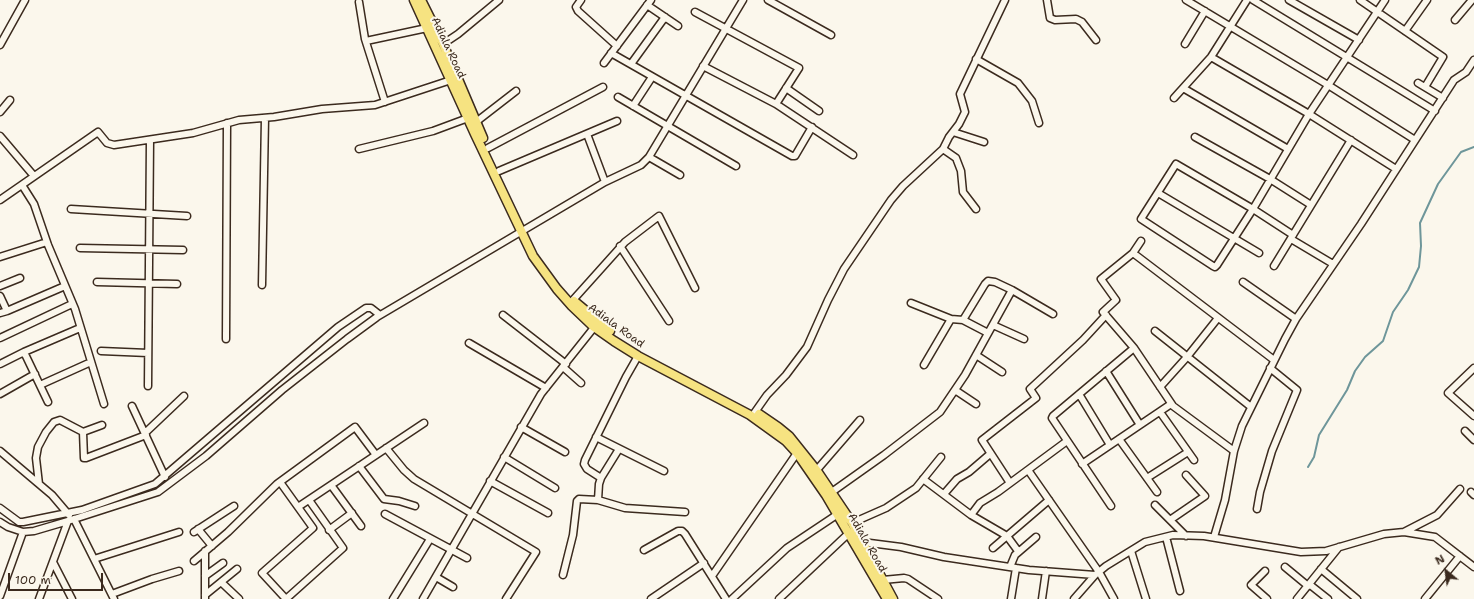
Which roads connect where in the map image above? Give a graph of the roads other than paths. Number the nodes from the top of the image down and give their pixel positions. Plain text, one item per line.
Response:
1 (25, 0) edge
2 (414, 0) edge
3 (421, 0) edge
4 (498, 0) edge
5 (581, 0) edge
6 (743, 0) edge
7 (768, 0) edge
8 (1005, 0) edge
9 (1047, 0) edge
10 (1186, 0) edge
11 (1247, 0) edge
12 (1254, 0) edge
13 (1289, 0) edge
14 (1360, 0) edge
15 (1386, 0) edge
16 (1427, 0) edge
17 (1472, 0) edge
18 (359, 2) dead end
19 (649, 3) edge
20 (1205, 11) junction
21 (695, 12) dead end
22 (1378, 12) junction
23 (665, 17) junction
24 (1455, 20) dead end
25 (678, 26) dead end
26 (1230, 26) junction
27 (427, 28) junction
28 (725, 29) junction
29 (1405, 31) junction
30 (831, 35) dead end
31 (1096, 40) dead end
32 (1359, 40) junction
33 (366, 41) junction
34 (442, 44) junction
35 (1185, 44) dead end
36 (0, 45) edge
37 (617, 46) junction
38 (611, 53) junction
39 (1211, 57) junction
40 (1347, 57) junction
41 (976, 59) junction
42 (1474, 60) edge
43 (604, 63) dead end
44 (631, 64) junction
45 (703, 66) junction
46 (652, 77) junction
47 (451, 80) junction
48 (1418, 83) dead end
49 (1328, 85) junction
50 (603, 87) dead end
51 (1425, 87) junction
52 (786, 88) junction
53 (1183, 88) junction
54 (516, 91) dead end
55 (685, 96) junction
56 (618, 97) dead end
57 (1174, 98) dead end
58 (1443, 98) junction
59 (10, 100) dead end
60 (385, 102) junction
61 (776, 104) junction
62 (633, 106) junction
63 (819, 111) dead end
64 (1435, 111) junction
65 (0, 112) edge
66 (1309, 114) junction
67 (265, 118) junction
68 (468, 118) junction
69 (618, 121) dead end
70 (476, 122) junction
71 (227, 123) junction
72 (1039, 123) dead end
73 (668, 126) junction
74 (812, 127) junction
75 (953, 132) junction
76 (587, 134) junction
77 (0, 136) edge
78 (1195, 137) dead end
79 (150, 140) junction
80 (1351, 140) junction
81 (1416, 140) junction
82 (984, 142) dead end
83 (6, 143) junction
84 (0, 147) edge
85 (488, 148) junction
86 (359, 149) dead end
87 (943, 149) junction
88 (1288, 149) junction
89 (853, 155) dead end
90 (649, 158) junction
91 (736, 166) dead end
92 (1396, 169) junction
93 (499, 171) junction
94 (680, 175) dead end
95 (34, 176) junction
96 (1270, 179) junction
97 (605, 182) junction
98 (22, 185) junction
99 (1158, 194) junction
100 (0, 200) edge
101 (1311, 205) junction
102 (71, 209) dead end
103 (1253, 209) junction
104 (976, 210) dead end
105 (150, 214) junction
106 (187, 216) dead end
107 (524, 230) junction
108 (1292, 237) junction
109 (1234, 238) junction
110 (47, 242) junction
111 (1141, 242) dead end
112 (620, 246) junction
113 (80, 248) dead end
114 (150, 250) junction
115 (183, 250) dead end
116 (1133, 253) junction
117 (1259, 253) dead end
118 (0, 257) edge
119 (1333, 264) junction
120 (1274, 266) dead end
121 (20, 278) dead end
122 (97, 282) dead end
123 (1243, 282) dead end
124 (149, 283) junction
125 (177, 284) dead end
126 (262, 285) dead end
127 (0, 286) edge
128 (65, 286) junction
129 (695, 288) dead end
130 (1012, 290) junction
131 (0, 296) edge
132 (573, 300) junction
133 (911, 303) dead end
134 (72, 304) junction
135 (3, 312) edge
136 (1053, 314) dead end
137 (380, 315) junction
138 (503, 315) dead end
139 (1106, 315) junction
140 (1218, 318) junction
141 (951, 319) junction
142 (1296, 319) junction
143 (963, 320) junction
144 (669, 321) dead end
145 (596, 325) junction
146 (993, 325) junction
147 (80, 328) junction
148 (1155, 331) dead end
149 (988, 333) junction
150 (0, 338) edge
151 (226, 339) dead end
152 (1024, 339) dead end
153 (469, 343) dead end
154 (1134, 348) junction
155 (101, 351) dead end
156 (24, 352) junction
157 (148, 353) junction
158 (976, 354) junction
159 (638, 356) junction
160 (1187, 357) junction
161 (1274, 360) junction
162 (91, 362) junction
163 (0, 364) edge
164 (564, 365) junction
165 (924, 365) dead end
166 (1270, 368) junction
167 (1474, 368) edge
168 (1106, 371) junction
169 (1002, 372) dead end
170 (35, 374) junction
171 (581, 383) dead end
172 (40, 386) junction
173 (148, 386) dead end
174 (1160, 387) junction
175 (546, 388) junction
176 (955, 390) junction
177 (0, 394) edge
178 (1079, 394) junction
179 (184, 396) dead end
180 (48, 402) dead end
181 (104, 404) dead end
182 (976, 404) dead end
183 (1172, 404) junction
184 (132, 406) dead end
185 (1251, 407) junction
186 (755, 412) junction
187 (1160, 412) junction
188 (1473, 414) edge
189 (860, 420) dead end
190 (424, 423) dead end
191 (102, 425) dead end
192 (1140, 425) junction
193 (521, 427) junction
194 (1465, 431) dead end
195 (83, 432) junction
196 (146, 434) junction
197 (596, 437) junction
198 (1119, 439) junction
199 (1474, 440) edge
200 (1067, 441) junction
201 (1110, 445) junction
202 (386, 448) junction
203 (619, 448) junction
204 (0, 451) edge
205 (1234, 451) junction
206 (565, 452) dead end
207 (1188, 452) junction
208 (797, 453) junction
209 (990, 454) junction
210 (376, 455) junction
211 (504, 457) junction
212 (941, 457) dead end
213 (1194, 460) dead end
214 (1082, 464) junction
215 (359, 466) junction
216 (1028, 470) junction
217 (664, 471) dead end
218 (815, 473) junction
219 (1186, 475) dead end
220 (165, 477) junction
221 (601, 478) junction
222 (1147, 478) junction
223 (923, 479) junction
224 (490, 481) junction
225 (280, 482) junction
226 (1010, 483) junction
227 (39, 484) junction
228 (331, 485) junction
229 (555, 488) dead end
230 (1460, 489) dead end
231 (1157, 492) dead end
232 (829, 494) junction
233 (944, 494) junction
234 (309, 500) junction
235 (598, 500) junction
236 (1049, 500) junction
237 (1155, 505) dead end
238 (234, 506) dead end
239 (415, 506) dead end
240 (1111, 506) dead end
241 (298, 507) junction
242 (0, 508) edge
243 (1257, 509) dead end
244 (685, 512) dead end
245 (68, 513) junction
246 (352, 513) junction
247 (472, 513) junction
248 (548, 513) dead end
249 (385, 514) dead end
250 (838, 514) junction
251 (971, 515) junction
252 (71, 520) junction
253 (1170, 520) junction
254 (0, 522) edge
255 (852, 524) junction
256 (361, 526) dead end
257 (329, 530) junction
258 (23, 532) junction
259 (179, 532) dead end
260 (1404, 532) junction
261 (849, 533) junction
262 (1007, 536) junction
263 (1186, 536) junction
264 (1166, 537) junction
265 (1214, 537) junction
266 (430, 538) junction
267 (1036, 538) dead end
268 (862, 542) junction
269 (212, 546) junction
270 (1339, 547) junction
271 (993, 548) dead end
272 (451, 550) junction
273 (644, 550) dead end
274 (1018, 551) junction
275 (1131, 551) junction
276 (205, 552) junction
277 (1460, 556) junction
278 (467, 558) dead end
279 (94, 559) junction
280 (194, 561) dead end
281 (53, 562) junction
282 (223, 563) dead end
283 (704, 563) junction
284 (1474, 567) edge
285 (1013, 568) junction
286 (1285, 568) dead end
287 (237, 569) dead end
288 (1321, 569) junction
289 (179, 571) dead end
290 (1265, 571) dead end
291 (1046, 572) junction
292 (1097, 574) junction
293 (563, 575) dead end
294 (205, 576) junction
295 (712, 576) junction
296 (436, 577) junction
297 (883, 580) junction
298 (221, 582) junction
299 (1309, 585) junction
300 (453, 587) dead end
301 (1180, 591) dead end
302 (0, 596) edge
303 (113, 597) edge
304 (205, 597) edge
305 (39, 599) edge
306 (72, 599) edge
307 (239, 599) edge
308 (286, 599) edge
309 (393, 599) edge
310 (423, 599) edge
311 (506, 599) edge
312 (651, 599) edge
313 (726, 599) edge
314 (732, 599) edge
315 (779, 599) edge
316 (887, 599) edge
317 (893, 599) edge
318 (938, 599) edge
319 (1011, 599) edge
320 (1042, 599) edge
321 (1074, 599) edge
322 (1114, 599) edge
323 (1146, 599) edge
324 (1267, 599) edge
325 (1297, 599) edge
326 (1328, 599) edge
327 (1357, 599) edge
328 (1425, 599) edge

1 - 36 street
2 - 27 main road, Adiala Road
3 - 34 main road, Adiala Road
4 - 34 street
5 - 37 street
6 - 28 street
7 - 30 street
8 - 41 street
9 - 31 street
10 - 20 street
11 - 26 street
12 - 40 street
13 - 32 street
14 - 22 street
15 - 22 street
16 - 29 street
17 - 24 street
18 - 33 street
19 - 23 street
19 - 37 street
20 - 26 street
20 - 35 street
21 - 28 street
22 - 29 street
22 - 32 street
23 - 25 street
23 - 44 street
26 - 39 street
26 - 49 street
27 - 33 street
27 - 47 main road, Adiala Road
28 - 45 street
28 - 52 street
29 - 51 street
32 - 40 street
33 - 60 street
34 - 70 main road, Adiala Road
37 - 38 street
38 - 43 street
38 - 44 street
39 - 53 street
39 - 66 street
40 - 49 street
40 - 64 street
41 - 72 street
41 - 75 street
42 - 58 street
44 - 46 street
45 - 55 street
45 - 61 street
46 - 55 street
46 - 62 street
47 - 60 street
47 - 68 main road, Adiala Road
48 - 51 street
49 - 66 street
49 - 81 street
50 - 85 street
51 - 58 street
52 - 61 street
52 - 63 street
53 - 57 street
53 - 88 street
54 - 70 street
55 - 73 street
55 - 74 street
56 - 62 street
58 - 64 street
59 - 65 street
60 - 67 street
61 - 74 street
62 - 73 street
64 - 81 street
66 - 80 street
66 - 88 street
67 - 71 street
67 - 126 street
68 - 86 street
68 - 107 main road, Adiala Road
69 - 76 street
70 - 85 main road, Adiala Road
71 - 79 street
71 - 151 street
73 - 90 street
73 - 91 street
74 - 89 street
75 - 82 street
75 - 87 street
76 - 93 street
76 - 97 street
77 - 83 street
78 - 96 street
79 - 95 street
79 - 105 street
80 - 92 street
80 - 101 street
81 - 92 street
83 - 84 street
83 - 95 street
85 - 93 main road, Adiala Road
87 - 104 street
87 - 186 street
88 - 96 street
90 - 94 street
90 - 97 street
92 - 119 street
93 - 107 main road, Adiala Road
95 - 98 street
96 - 101 street
96 - 103 street
97 - 107 street
98 - 100 street
98 - 110 street
99 - 103 street
99 - 109 street
99 - 109 street
101 - 108 street
102 - 105 street
103 - 108 street
103 - 109 street
105 - 106 street
105 - 114 street
107 - 132 main road, Adiala Road
107 - 137 street
107 - 145 main road, Adiala Road
108 - 119 street
108 - 120 street
109 - 117 street
110 - 118 street
110 - 128 street
111 - 116 street
112 - 129 street
112 - 132 street
112 - 144 street
113 - 114 street
114 - 115 street
114 - 124 street
116 - 139 street
116 - 140 street
119 - 142 street
121 - 127 street
122 - 124 street
123 - 142 street
124 - 125 street
124 - 157 street
128 - 134 street
128 - 135 street
130 - 136 street
130 - 143 street
130 - 146 street
131 - 135 street
132 - 145 main road, Adiala Road
133 - 141 street
134 - 147 street
134 - 150 street
137 - 220 street
137 - 252 street
138 - 164 street
139 - 154 street
139 - 209 street
140 - 160 street
140 - 161 street
141 - 143 street
141 - 165 street
142 - 161 street
143 - 149 street
145 - 159 main road, Adiala Road
145 - 164 street
145 - 186 main road, Adiala Road
146 - 149 street
146 - 152 street
147 - 156 street
147 - 162 street
148 - 160 street
149 - 158 street
153 - 175 street
154 - 168 street
154 - 174 street
155 - 157 street
156 - 163 street
156 - 170 street
157 - 173 street
158 - 169 street
158 - 176 street
159 - 197 street
159 - 208 main road, Adiala Road
160 - 174 street
160 - 185 street
161 - 166 street
162 - 172 street
162 - 181 street
164 - 171 street
164 - 175 street
166 - 185 street
166 - 243 street
167 - 188 street
168 - 178 street
168 - 192 street
170 - 172 street
170 - 177 street
172 - 180 street
174 - 183 street
175 - 193 street
176 - 182 street
176 - 232 street
178 - 200 street
178 - 201 street
179 - 196 street
183 - 187 street
183 - 205 street
184 - 196 street
185 - 205 street
186 - 218 main road, Adiala Road
187 - 192 street
187 - 207 street
189 - 218 street
190 - 202 street
191 - 195 street
192 - 198 street
193 - 206 street
193 - 211 street
194 - 199 street
195 - 196 street
195 - 227 street
196 - 220 street
197 - 203 street
197 - 221 street
198 - 201 street
198 - 222 street
200 - 214 street
200 - 216 street
201 - 214 street
202 - 210 street
202 - 247 street
203 - 217 street
203 - 221 street
204 - 227 street
205 - 265 street
207 - 213 street
207 - 222 street
208 - 218 main road, Adiala Road
208 - 295 street
209 - 226 street
209 - 233 street
210 - 215 street
210 - 225 street
211 - 224 street
211 - 229 street
212 - 223 street
214 - 240 street
215 - 228 street
215 - 239 street
216 - 226 street
216 - 236 street
218 - 232 main road, Adiala Road
219 - 253 street
220 - 245 street
221 - 235 street
222 - 231 street
223 - 233 street
223 - 255 street
224 - 247 street
224 - 248 street
225 - 241 street
225 - 269 street
226 - 251 street
227 - 245 street
228 - 234 street
228 - 246 street
230 - 260 street
232 - 250 main road, Adiala Road
232 - 255 main road, Adiala Road
233 - 251 street
234 - 241 street
234 - 257 street
235 - 244 street
235 - 293 street
236 - 262 street
236 - 292 street
237 - 253 street
238 - 269 street
241 - 308 street
242 - 245 street
245 - 252 street
246 - 256 street
246 - 257 street
247 - 272 street
247 - 311 street
249 - 266 street
250 - 261 main road, Adiala Road
250 - 314 street
251 - 262 street
252 - 258 street
252 - 279 street
252 - 281 street
253 - 263 street
254 - 258 street
255 - 268 main road, Adiala Road
257 - 308 street
258 - 302 street
259 - 279 street
260 - 270 street
260 - 277 street
261 - 315 street
261 - 316 main road, Adiala Road
262 - 271 street
262 - 274 street
263 - 264 street
263 - 265 street
264 - 275 street
264 - 301 street
265 - 270 street
266 - 272 street
266 - 309 street
267 - 274 street
268 - 285 street
268 - 297 main road, Adiala Road
269 - 276 street
270 - 288 street
272 - 278 street
272 - 296 street
273 - 283 street
274 - 285 street
275 - 292 street
275 - 323 street
276 - 280 street
276 - 294 street
277 - 284 street
277 - 328 street
279 - 303 street
281 - 305 street
281 - 306 street
282 - 294 street
283 - 295 street
283 - 312 street
285 - 291 street
285 - 319 street
286 - 299 street
287 - 298 street
288 - 299 street
288 - 327 street
289 - 303 street
290 - 324 street
291 - 292 street
291 - 320 street
292 - 321 street
292 - 322 street
294 - 304 street
295 - 313 street
296 - 300 street
296 - 310 street
297 - 317 main road, Adiala Road
297 - 318 street
298 - 304 street
298 - 307 street
299 - 325 street
299 - 326 street

